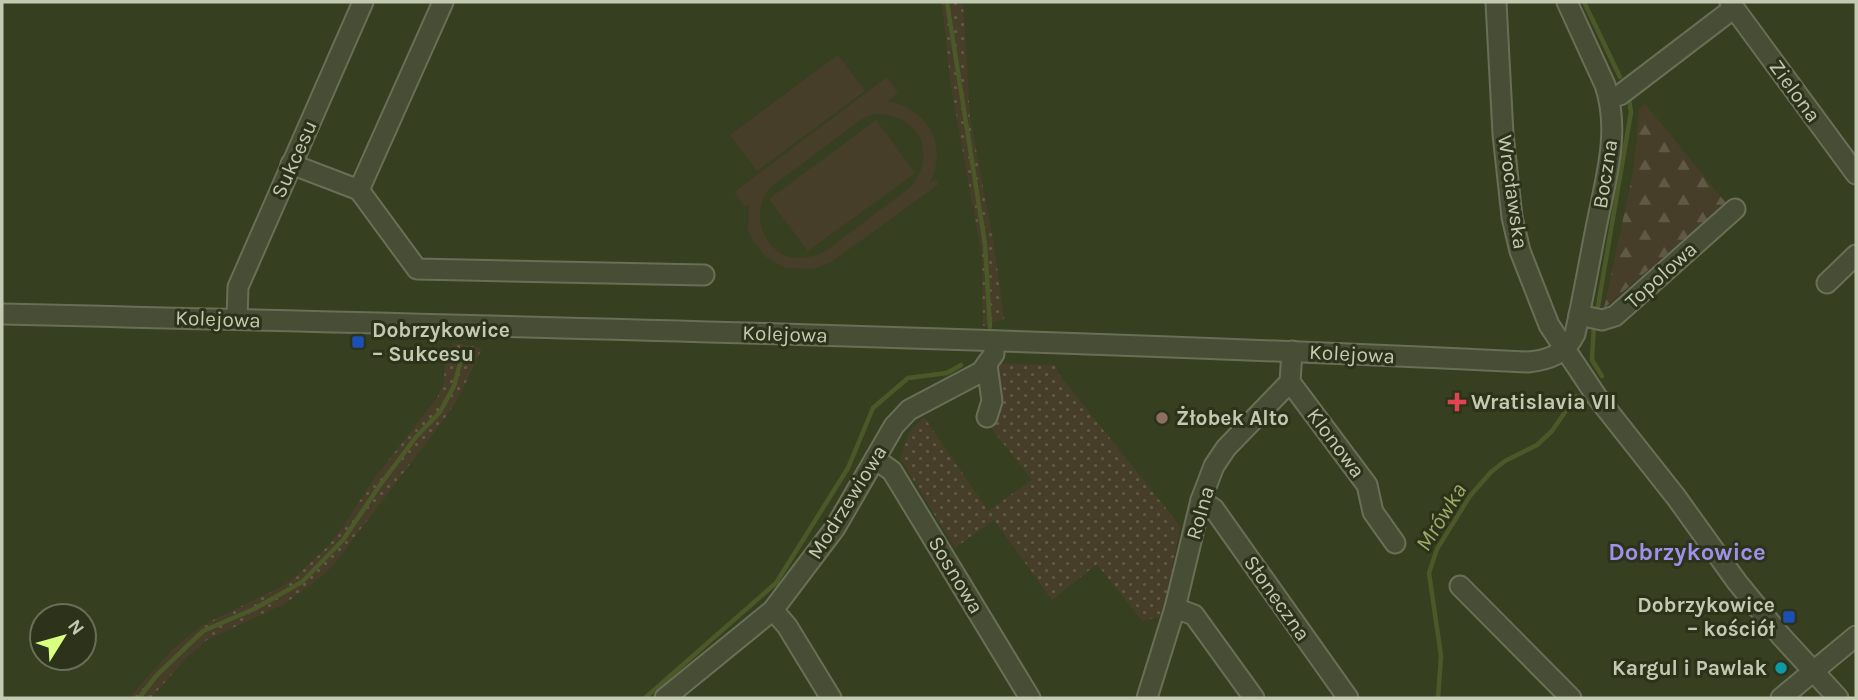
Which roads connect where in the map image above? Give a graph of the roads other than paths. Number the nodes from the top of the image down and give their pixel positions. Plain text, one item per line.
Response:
1 (363, 2) edge
2 (443, 2) edge
3 (1496, 2) edge
4 (1567, 2) edge
5 (1732, 5) edge
6 (1610, 98) junction
7 (291, 164) junction
8 (1856, 174) edge
9 (359, 190) junction
10 (1735, 209) dead end
11 (1856, 255) edge
12 (704, 275) dead end
13 (1827, 283) dead end
14 (2, 314) edge
15 (1590, 318) junction
16 (237, 320) junction
17 (994, 341) junction
18 (1564, 349) junction
19 (1292, 351) junction
20 (987, 365) junction
21 (1290, 382) junction
22 (987, 417) dead end
23 (875, 458) junction
24 (1202, 500) junction
25 (1395, 544) dead end
26 (1460, 586) dead end
27 (1175, 608) junction
28 (773, 610) junction
29 (1856, 636) edge
30 (1812, 672) junction
31 (665, 698) edge
32 (831, 698) edge
33 (1030, 698) edge
34 (1147, 698) edge
35 (1254, 698) edge
36 (1348, 698) edge
37 (1571, 698) edge
38 (1781, 698) edge
39 (1838, 698) edge

1 - 7 street, Sukcesu
2 - 9 street
3 - 18 street, Wrocławska
4 - 6 street, Boczna
5 - 6 street, Zielona
5 - 8 street, Zielona
6 - 15 street, Boczna
7 - 9 street
7 - 16 street, Sukcesu
9 - 12 street
10 - 15 street, Topolowa
11 - 13 street
14 - 16 street, Kolejowa
15 - 18 street, Boczna
16 - 17 street, Kolejowa
17 - 19 street, Kolejowa
17 - 20 street
18 - 19 street, Kolejowa
18 - 30 street, Wrocławska
19 - 21 street
20 - 22 street
20 - 23 street, Modrzewiowa
21 - 24 street, Rolna
21 - 25 street, Klonowa
23 - 28 street, Modrzewiowa
23 - 33 street, Sosnowa
24 - 27 street, Rolna
24 - 36 street, Słoneczna
26 - 37 street
27 - 34 street, Rolna
27 - 35 street
28 - 31 street, Modrzewiowa
28 - 32 street
29 - 30 street
30 - 38 street
30 - 39 street, Wrocławska

